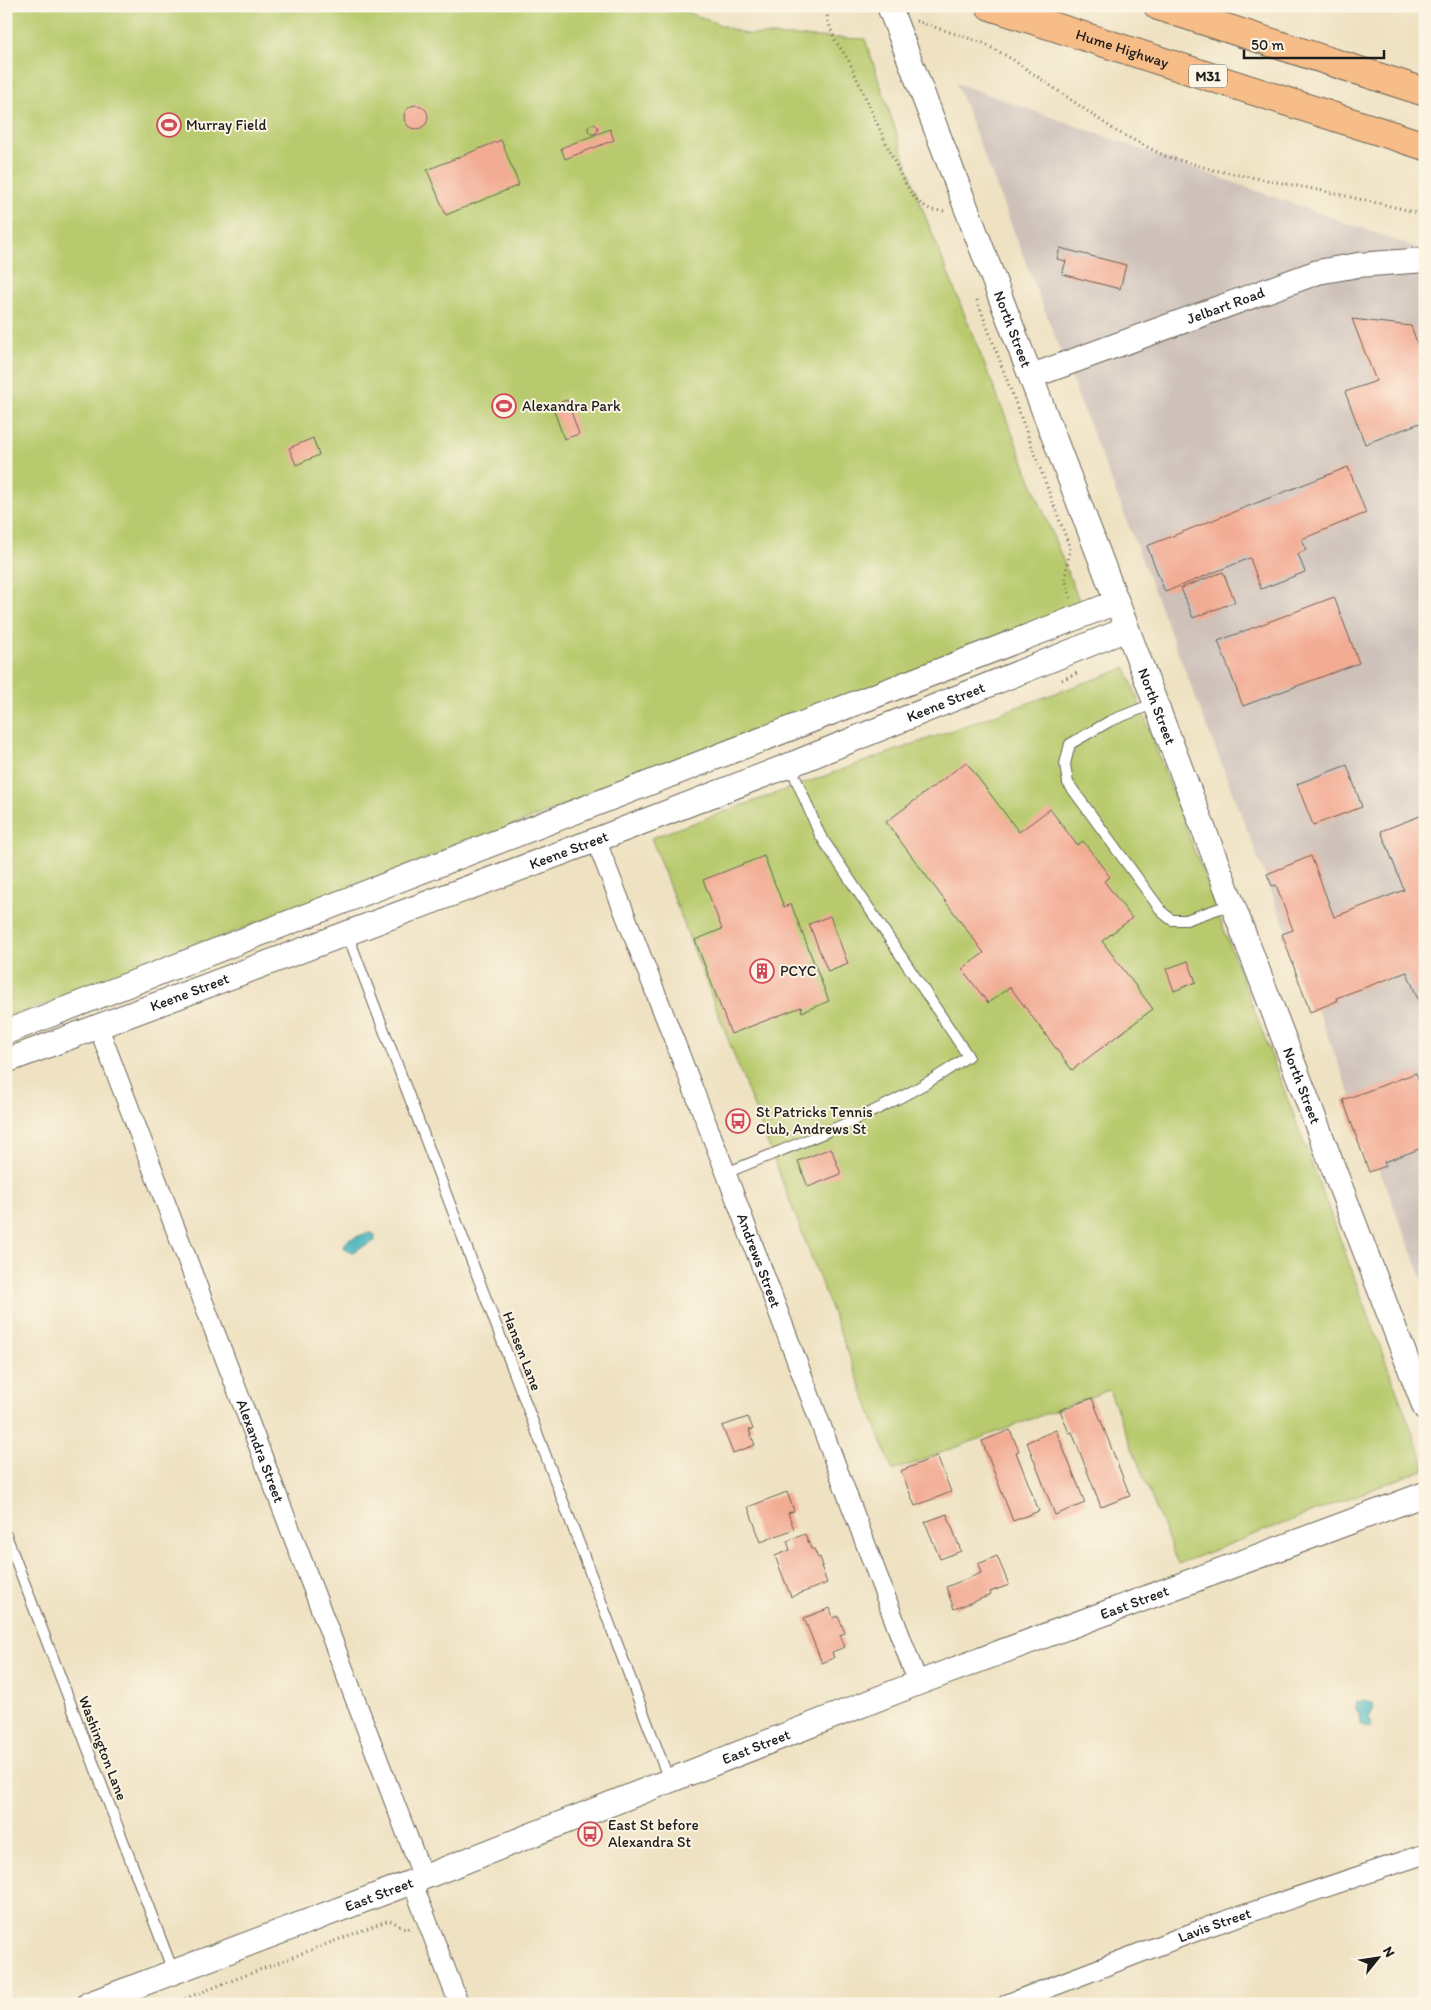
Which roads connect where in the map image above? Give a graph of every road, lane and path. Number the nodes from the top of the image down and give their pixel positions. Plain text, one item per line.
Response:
1 (826, 6) edge
2 (844, 6) edge
3 (990, 6) edge
4 (1158, 6) edge
5 (883, 9) edge
6 (906, 26) junction
7 (1425, 92) edge
8 (1425, 146) edge
9 (966, 206) junction
10 (1425, 216) edge
11 (1425, 260) edge
12 (1032, 376) junction
13 (1117, 602) junction
14 (1127, 629) junction
15 (1155, 703) junction
16 (790, 765) junction
17 (584, 810) junction
18 (596, 840) junction
19 (1232, 904) junction
20 (347, 932) junction
21 (89, 1001) junction
22 (98, 1026) junction
23 (6, 1032) edge
24 (6, 1061) edge
25 (726, 1173) junction
26 (1425, 1408) edge
27 (1425, 1494) edge
28 (6, 1536) edge
29 (918, 1683) junction
30 (669, 1780) junction
31 (1425, 1854) edge
32 (417, 1880) junction
33 (428, 1922) junction
34 (173, 1971) junction
35 (89, 2004) edge
36 (171, 2004) edge
37 (459, 2004) edge
38 (1007, 2004) edge

1 - 9 path
2 - 5 path
3 - 8 highway, Hume Highway / M31
4 - 7 highway
5 - 6 street, North Street, bridge
6 - 9 street, North Street
6 - 10 path
9 - 12 street, North Street
11 - 12 street, Jelbart Road
12 - 13 street, North Street
13 - 14 street, North Street
13 - 17 street, Keene Street
14 - 15 street, North Street
14 - 16 street, Keene Street
15 - 19 street, North Street
15 - 19 lane
16 - 18 street, Keene Street
16 - 25 lane
17 - 18 street
17 - 21 street, Keene Street
18 - 20 street, Keene Street
18 - 25 street, Andrews Street
19 - 26 street, North Street
20 - 22 street, Keene Street
20 - 30 lane, Hansen Lane
21 - 22 street
21 - 23 street, Keene Street
22 - 24 street, Keene Street
22 - 32 street, Alexandra Street
25 - 29 street, Andrews Street
27 - 29 street, East Street
28 - 34 lane, Washington Lane
29 - 30 street, East Street
30 - 32 street, East Street
31 - 38 street, Lavis Street
32 - 33 street, Alexandra Street
32 - 34 street, East Street
33 - 36 path
33 - 37 street, Alexandra Street
34 - 35 street, East Street

